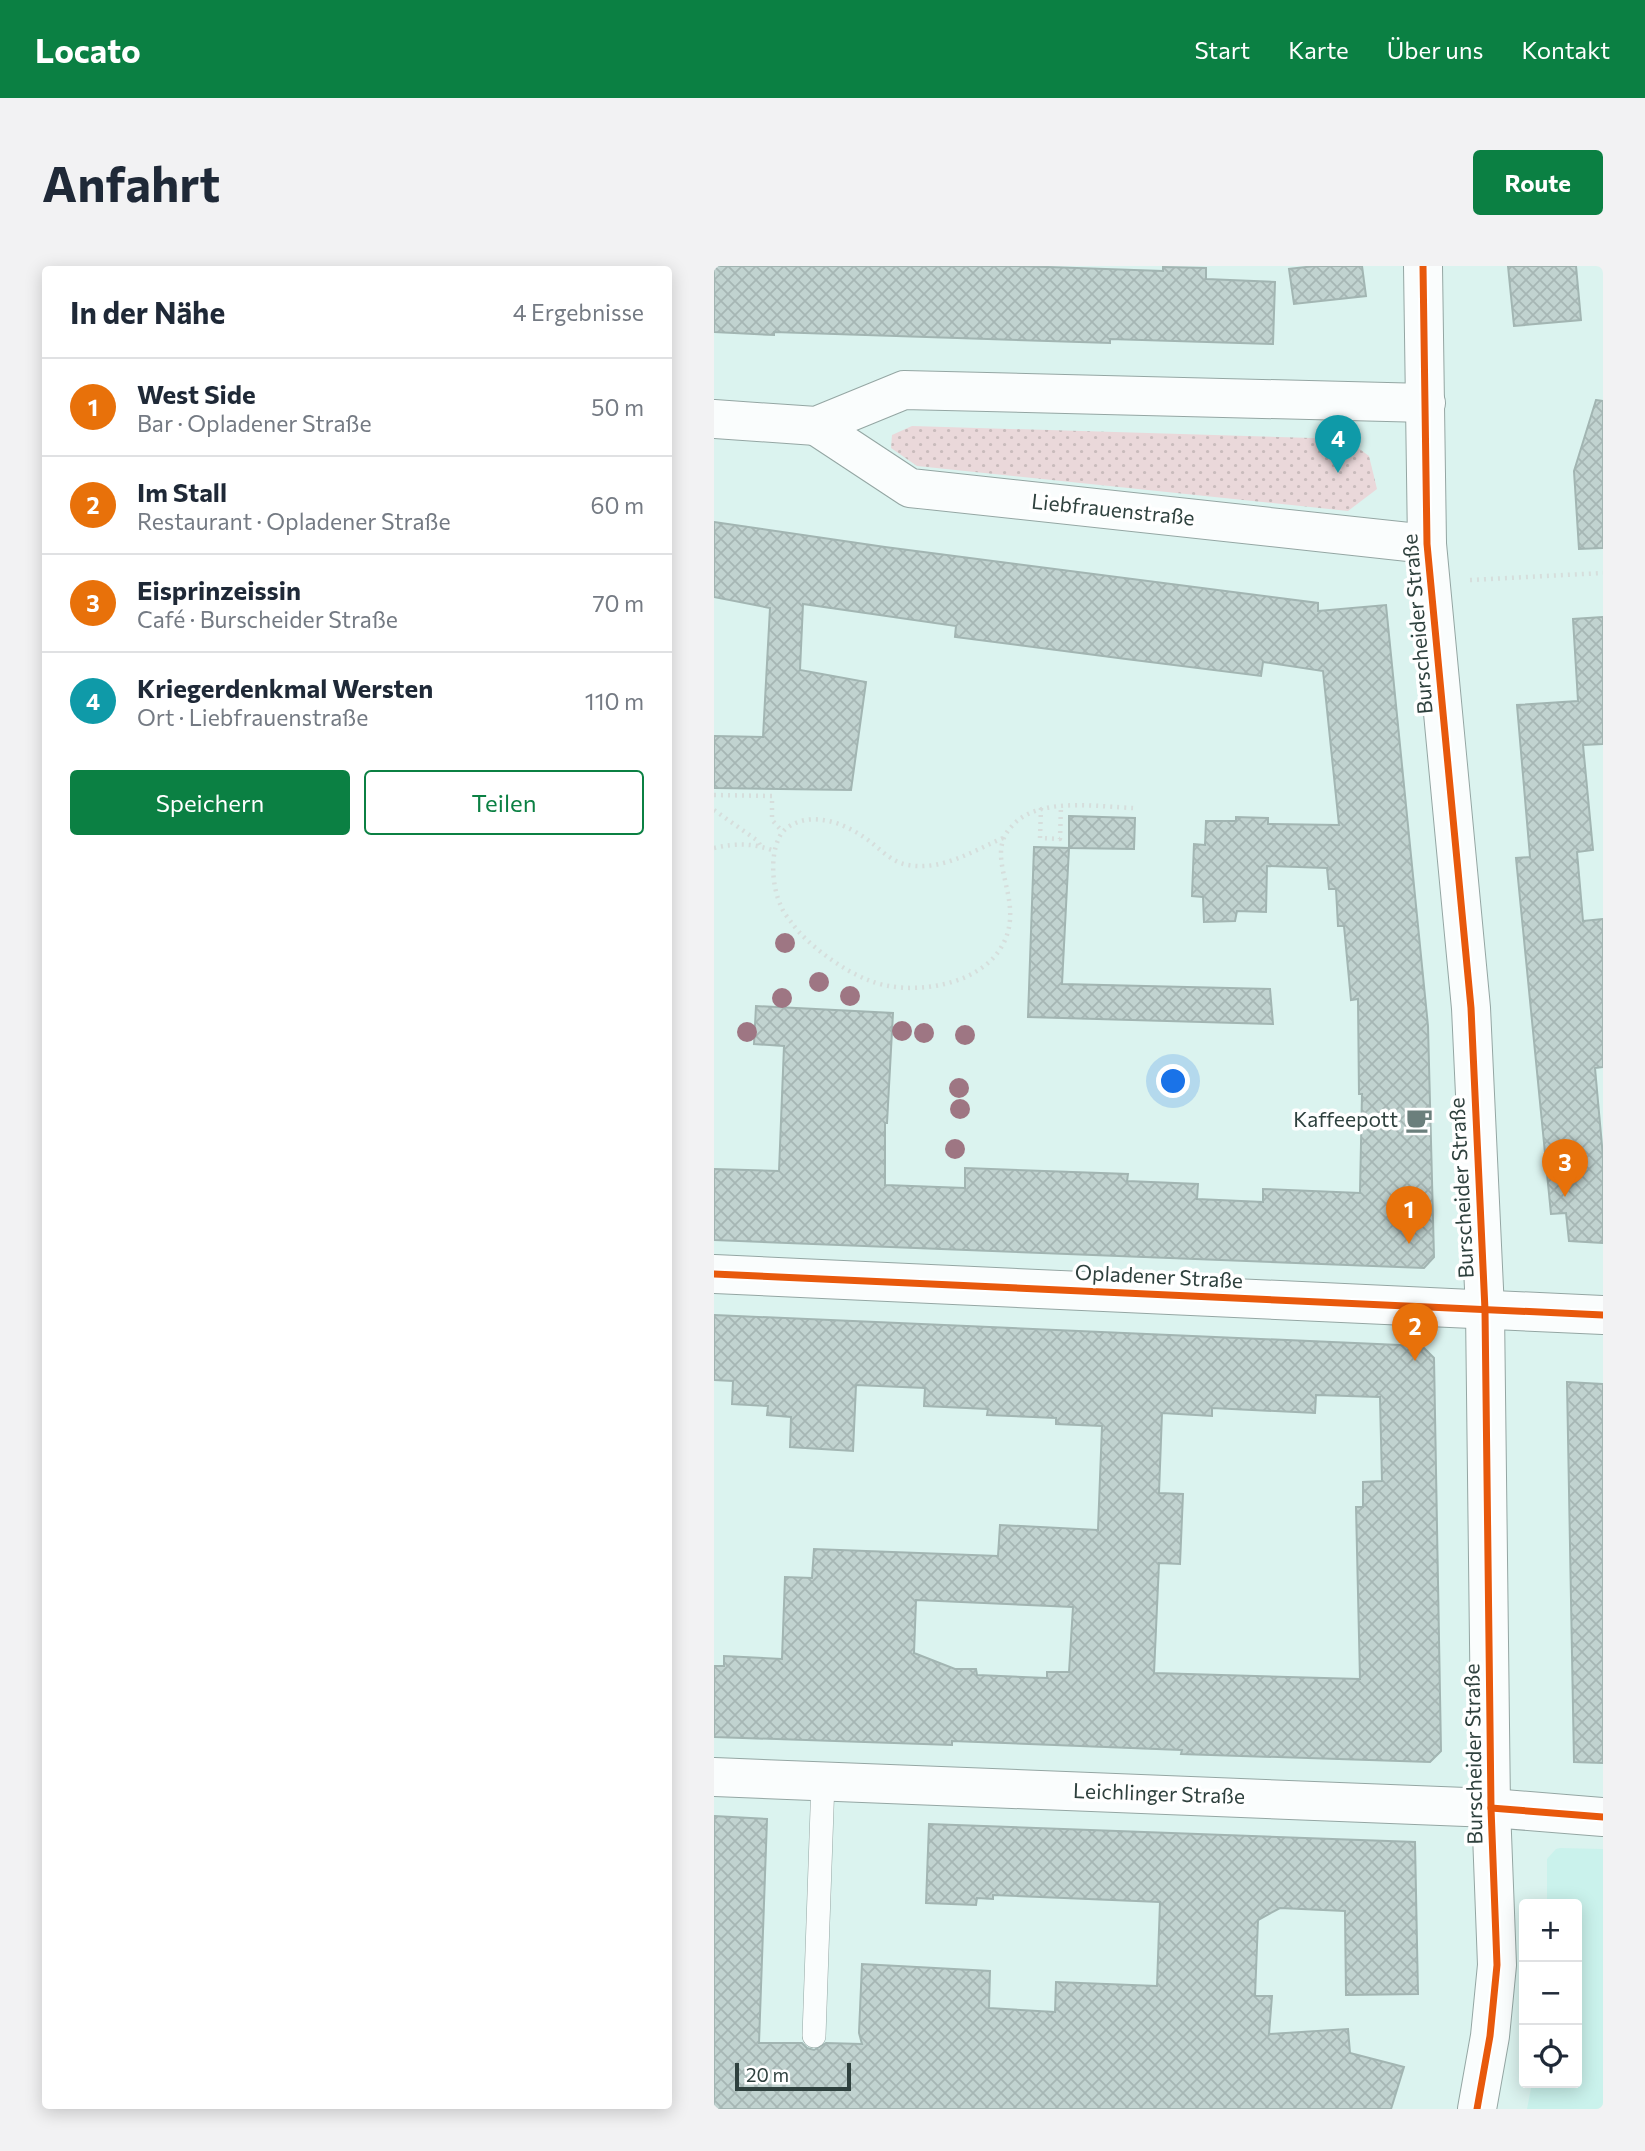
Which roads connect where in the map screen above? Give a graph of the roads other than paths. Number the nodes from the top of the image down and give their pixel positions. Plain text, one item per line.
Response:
1 (1423, 266) edge
2 (1426, 403) junction
3 (714, 419) edge
4 (816, 426) junction
5 (1429, 562) junction
6 (714, 1274) edge
7 (1485, 1310) junction
8 (1603, 1315) edge
9 (714, 1777) edge
10 (823, 1781) junction
11 (1491, 1808) junction
12 (1603, 1817) edge
13 (814, 2036) dead end
14 (1477, 2109) edge

1 - 2 street, Burscheider Straße
2 - 4 street, Liebfrauenstraße
2 - 5 street, Burscheider Straße
3 - 4 street, Liebfrauenstraße
4 - 5 street, Liebfrauenstraße
5 - 7 street, Burscheider Straße
6 - 7 street, Opladener Straße
7 - 8 street, Opladener Straße
7 - 11 street, Burscheider Straße
9 - 10 street, Leichlinger Straße
10 - 11 street, Leichlinger Straße
10 - 13 lane
11 - 12 street, Leichlinger Straße
11 - 14 street, Burscheider Straße

